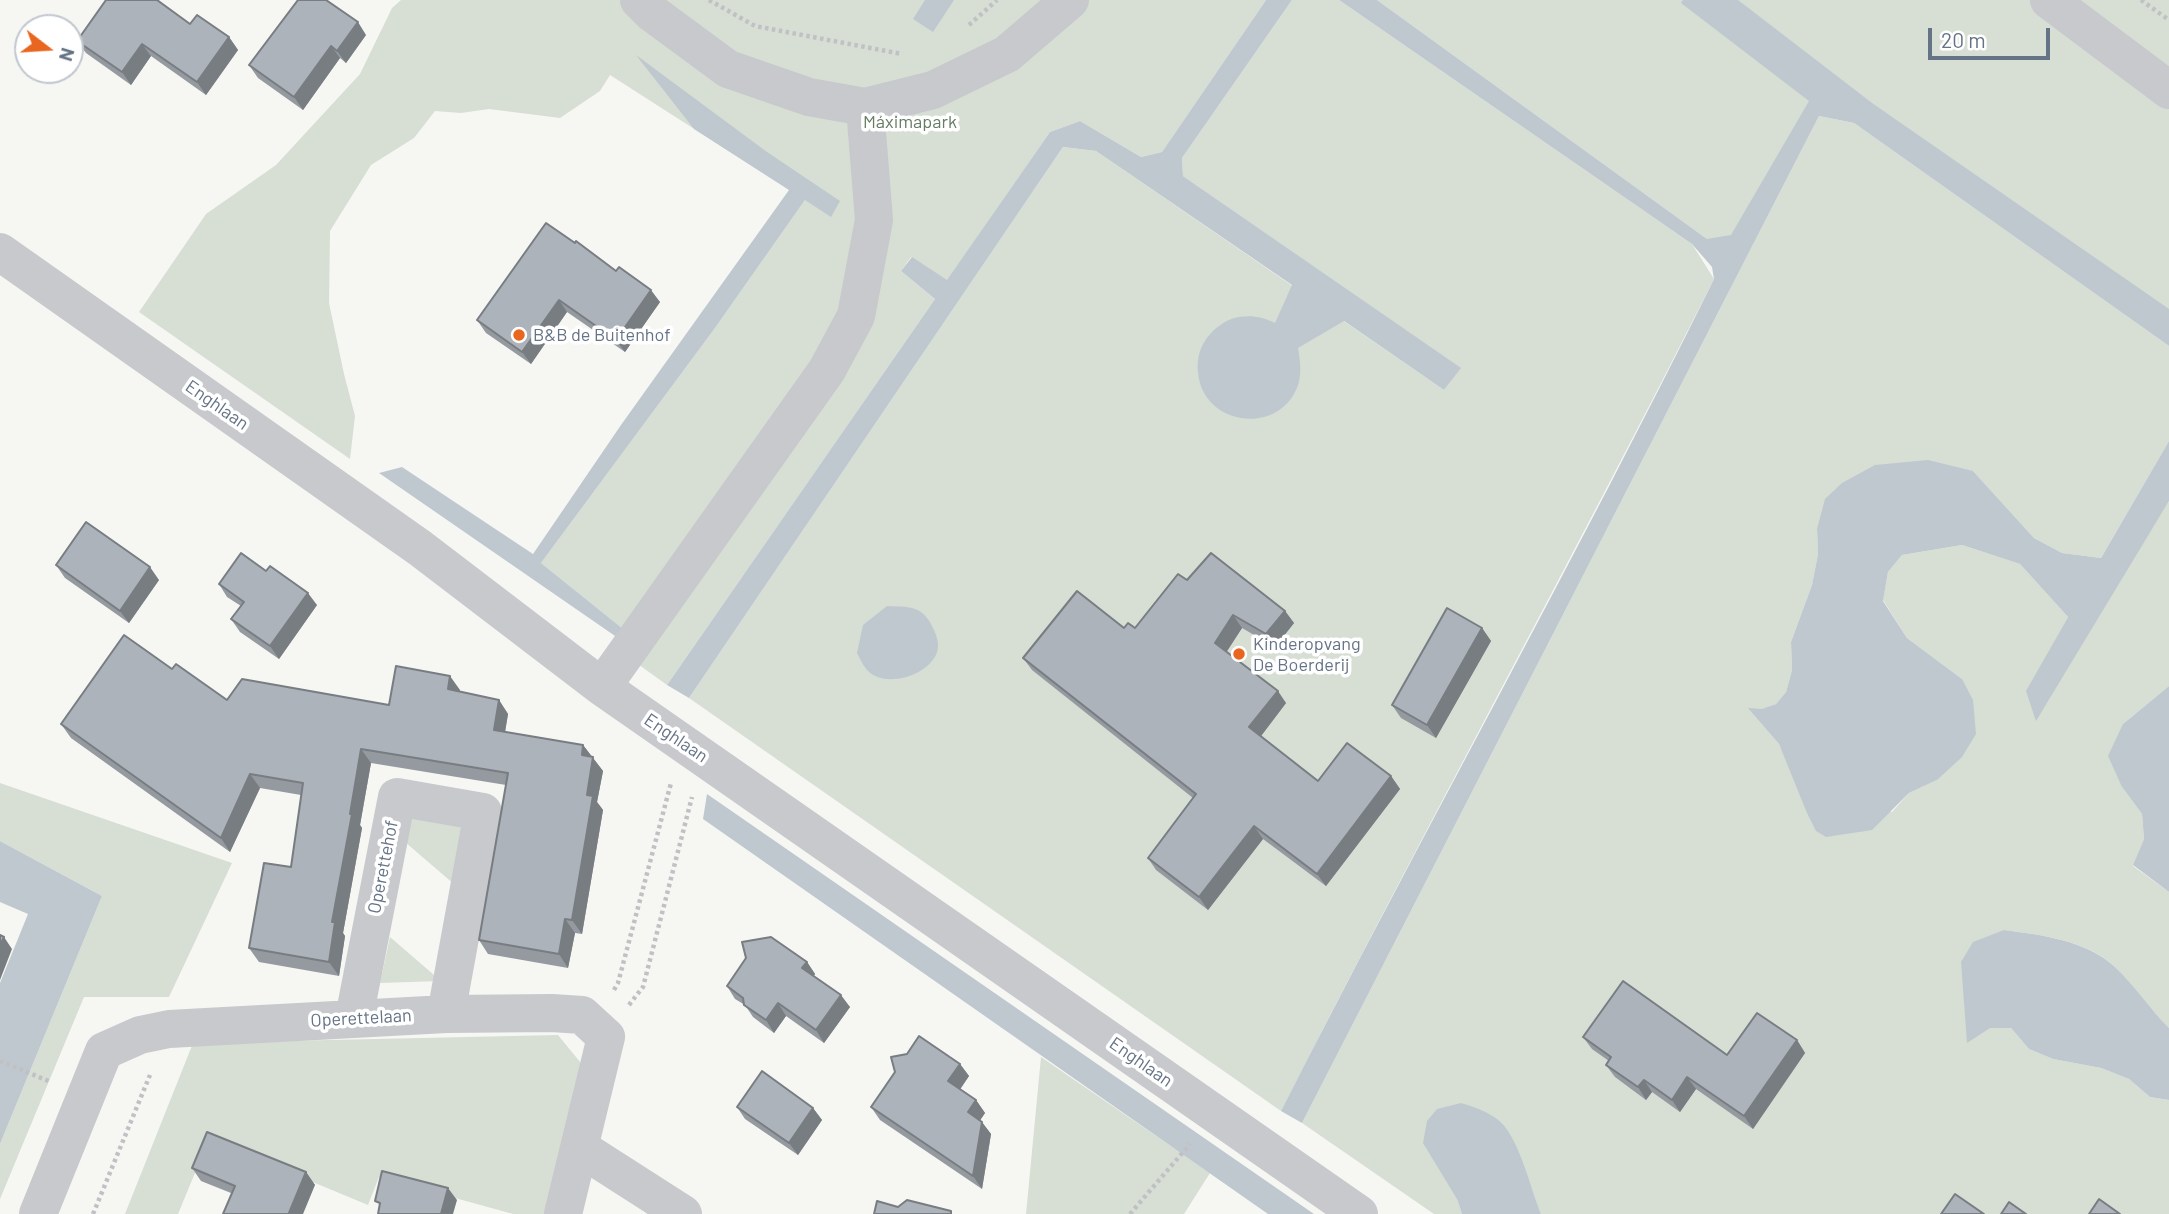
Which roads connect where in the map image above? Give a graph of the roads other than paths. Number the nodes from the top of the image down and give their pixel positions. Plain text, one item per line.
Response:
1 (639, 0) edge
2 (1070, 0) edge
3 (2049, 0) edge
4 (2169, 90) edge
5 (865, 107) junction
6 (0, 252) edge
7 (602, 687) junction
8 (446, 1014) junction
9 (354, 1018) junction
10 (580, 1148) junction
11 (38, 1214) edge
12 (564, 1214) edge
13 (683, 1214) edge
14 (1359, 1214) edge

1 - 5 street
2 - 5 street
3 - 4 street
5 - 7 street
6 - 7 street, Enghlaan
7 - 14 street, Enghlaan
8 - 9 street, Operettelaan
8 - 9 street, Operettehof
8 - 10 street, Operettelaan
9 - 11 street, Operettelaan
10 - 12 street
10 - 13 street

